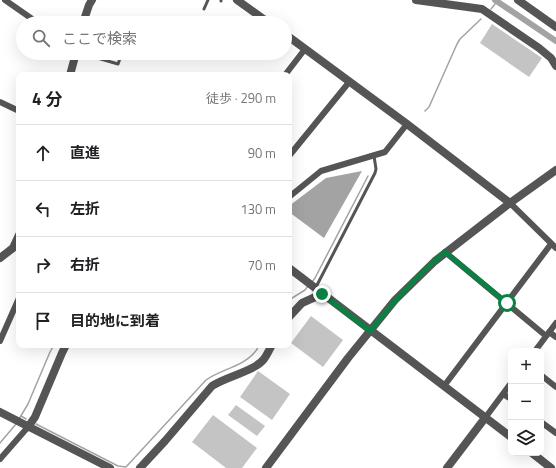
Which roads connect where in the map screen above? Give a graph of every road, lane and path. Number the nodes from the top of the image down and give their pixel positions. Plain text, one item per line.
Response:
1 (5, 0) edge
2 (92, 0) edge
3 (208, 0) edge
4 (237, 0) edge
5 (416, 0) edge
6 (518, 0) edge
7 (204, 9) dead end
8 (28, 16) edge
9 (86, 16) edge
10 (259, 16) edge
11 (556, 27) edge
12 (292, 39) edge
13 (305, 49) junction
14 (74, 60) edge
15 (104, 60) edge
16 (119, 60) edge
17 (556, 66) edge
18 (71, 72) edge
19 (287, 72) edge
20 (350, 81) junction
21 (0, 103) edge
22 (16, 110) edge
23 (407, 124) junction
24 (292, 150) edge
25 (374, 156) junction
26 (556, 170) edge
27 (292, 195) edge
28 (510, 203) junction
29 (16, 244) edge
30 (554, 246) edge
31 (445, 252) junction
32 (0, 258) edge
33 (292, 270) edge
34 (315, 288) junction
35 (322, 294) junction
36 (507, 303) junction
37 (16, 305) edge
38 (292, 314) edge
39 (556, 323) edge
40 (370, 331) junction
41 (548, 334) junction
42 (556, 337) edge
43 (0, 341) edge
44 (64, 348) edge
45 (270, 348) edge
46 (537, 348) edge
47 (544, 377) edge
48 (510, 384) edge
49 (444, 386) junction
50 (556, 386) edge
51 (503, 394) junction
52 (508, 397) edge
53 (0, 412) edge
54 (485, 418) junction
55 (544, 424) edge
56 (28, 427) junction
57 (556, 433) edge
58 (508, 435) edge
59 (537, 456) edge
60 (0, 459) edge
61 (553, 466) edge
62 (110, 468) edge
63 (140, 468) edge
64 (266, 468) edge
65 (447, 468) edge

1 - 8 street
2 - 9 street
3 - 7 lane
4 - 10 street
5 - 17 street
6 - 11 street
12 - 13 street
13 - 19 street
13 - 20 street
14 - 18 street
15 - 16 lane
20 - 23 street
20 - 24 street
21 - 22 street
23 - 25 street
23 - 28 street
25 - 27 street
25 - 34 lane
26 - 28 street
28 - 30 street
28 - 31 street
29 - 32 street
30 - 36 street
31 - 36 street
31 - 40 street
33 - 34 street
34 - 35 street
35 - 38 street
35 - 40 street
36 - 41 street
36 - 49 street
37 - 43 street
39 - 41 street
40 - 49 street
40 - 64 street
41 - 42 street
41 - 46 street
44 - 56 street
45 - 63 street
47 - 50 street
48 - 51 street
49 - 54 street
51 - 52 street
51 - 54 street
53 - 56 street
54 - 58 street
54 - 65 street
55 - 57 street
56 - 60 street
56 - 62 street
59 - 61 street

